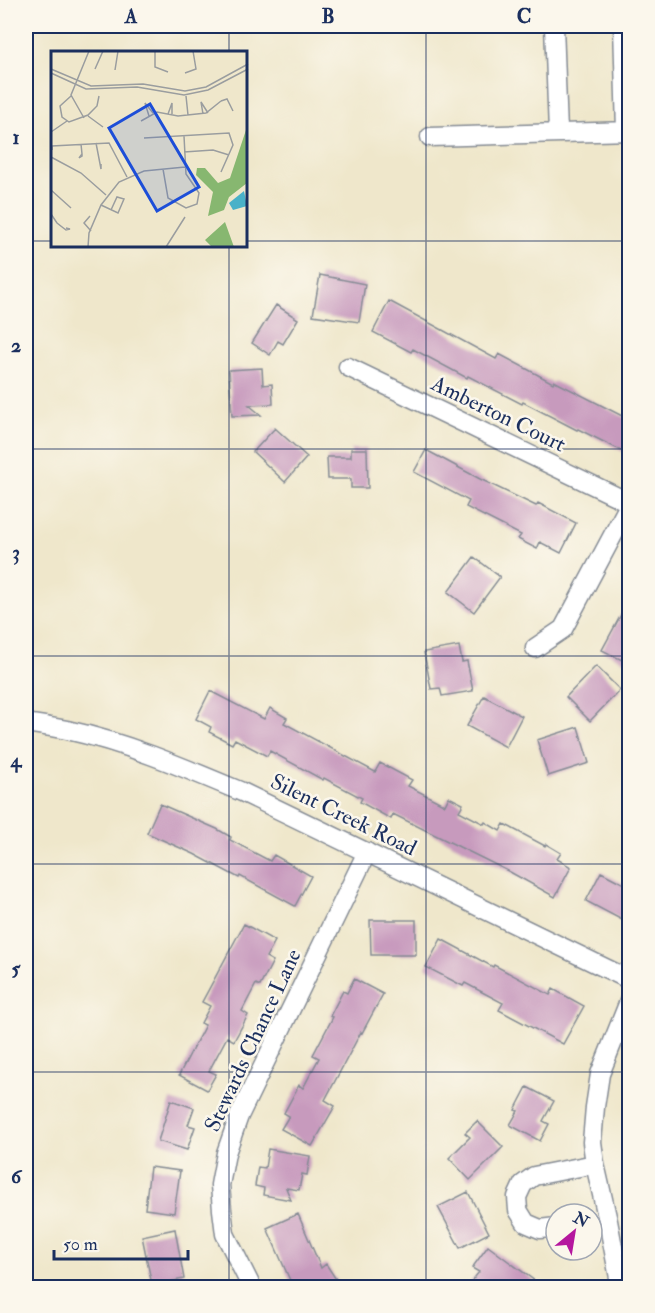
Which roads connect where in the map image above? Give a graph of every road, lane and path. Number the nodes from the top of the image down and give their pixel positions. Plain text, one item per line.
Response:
1 (554, 26) edge
2 (623, 26) edge
3 (628, 131) edge
4 (558, 132) junction
5 (430, 137) dead end
6 (348, 367) dead end
7 (630, 503) edge
8 (535, 648) dead end
9 (26, 723) edge
10 (367, 852) junction
11 (630, 980) edge
12 (630, 999) edge
13 (595, 1164) junction
14 (598, 1202) edge
15 (544, 1228) edge
16 (604, 1234) edge
17 (252, 1287) edge
18 (621, 1287) edge

1 - 4 street
2 - 3 street
3 - 4 street
4 - 5 street
6 - 7 street, Amberton Court
7 - 8 street
9 - 10 street, Silent Creek Road
10 - 11 street, Silent Creek Road
10 - 17 street, Stewards Chance Lane
12 - 13 street
13 - 14 street
13 - 15 street
16 - 18 street

